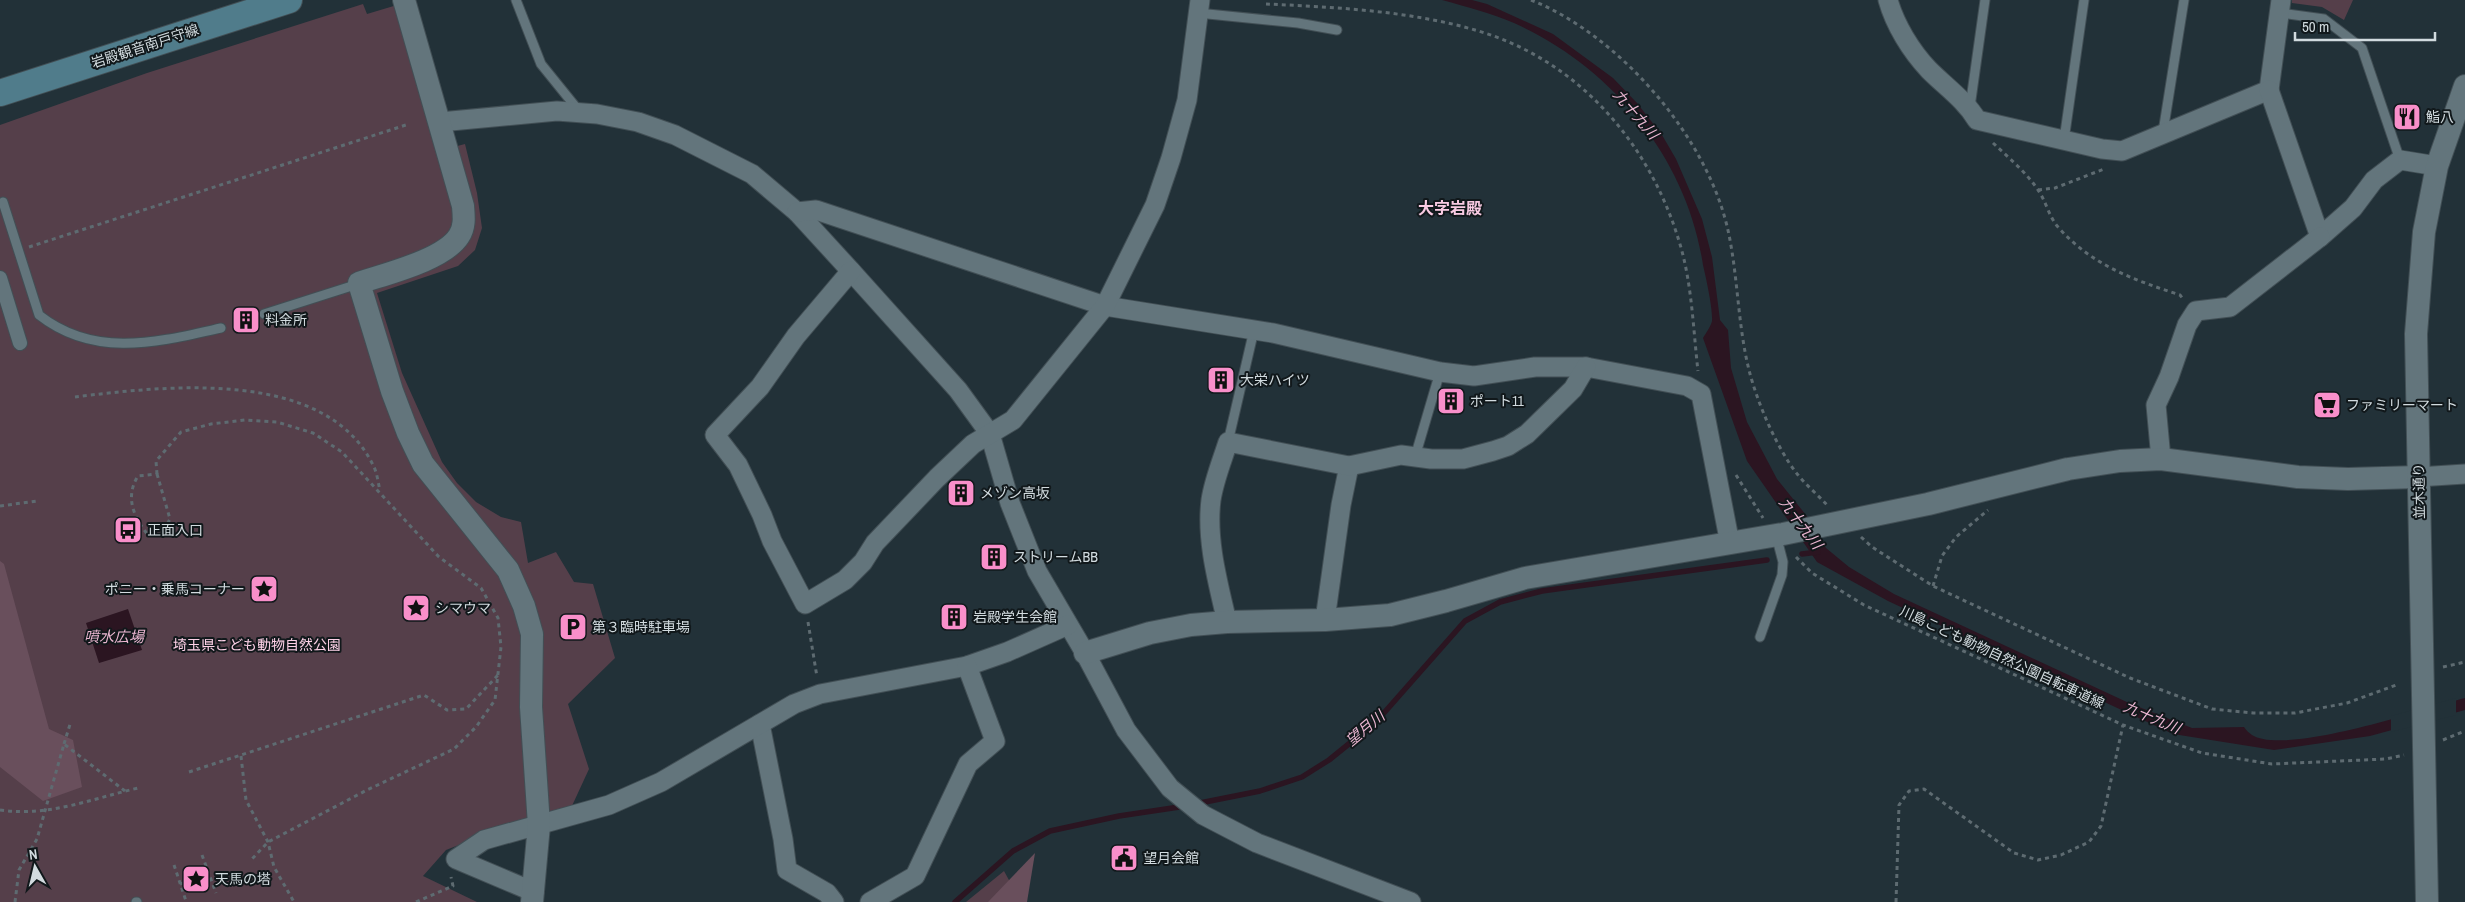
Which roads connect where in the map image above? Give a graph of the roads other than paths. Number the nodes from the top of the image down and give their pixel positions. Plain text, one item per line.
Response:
1 (289, 0) edge
2 (404, 0) edge
3 (516, 0) edge
4 (1888, 0) edge
5 (1985, 0) edge
6 (2084, 0) edge
7 (2184, 0) edge
8 (2281, 6) edge
9 (1199, 7) edge
10 (1337, 30) dead end
11 (2465, 86) edge
12 (2269, 90) junction
13 (0, 93) edge
14 (580, 113) junction
15 (1973, 114) junction
16 (440, 122) junction
17 (2163, 132) junction
18 (2064, 140) junction
19 (2400, 160) junction
20 (2437, 166) junction
21 (3, 202) dead end
22 (797, 212) junction
23 (2320, 237) junction
24 (851, 271) junction
25 (0, 278) edge
26 (359, 284) junction
27 (1104, 306) junction
28 (264, 314) dead end
29 (221, 328) dead end
30 (1254, 330) junction
31 (20, 343) dead end
32 (1586, 367) junction
33 (1440, 372) junction
34 (990, 434) junction
35 (1228, 442) junction
36 (1415, 457) junction
37 (2161, 460) junction
38 (1349, 466) junction
39 (2465, 474) edge
40 (2418, 477) junction
41 (1775, 532) junction
42 (1730, 544) junction
43 (1325, 620) junction
44 (1227, 622) junction
45 (1068, 625) junction
46 (1760, 637) dead end
47 (1085, 653) junction
48 (966, 666) junction
49 (760, 724) junction
50 (539, 825) junction
51 (533, 897) edge
52 (834, 902) edge
53 (870, 902) edge
54 (1411, 902) edge
55 (2427, 902) edge

1 - 13 main road, 岩殿観音南戸守線
2 - 16 street
3 - 14 lane
4 - 15 street
5 - 15 lane
6 - 18 lane
7 - 17 lane
8 - 12 street
8 - 19 lane
9 - 10 lane
9 - 27 street
11 - 20 street, 並木通り
12 - 17 street
12 - 23 street
14 - 16 street
14 - 22 street
15 - 18 street
16 - 26 street
17 - 18 street
19 - 20 street
19 - 23 street
20 - 40 street, 並木通り
21 - 29 lane
22 - 24 street
22 - 27 street
23 - 37 street
24 - 34 street
24 - 34 street
25 - 31 street
26 - 28 lane
26 - 50 street
27 - 30 street
27 - 34 street
30 - 33 street
30 - 35 lane
32 - 33 street
32 - 36 street
32 - 42 street
33 - 36 lane
34 - 45 street
35 - 38 street
35 - 44 street
36 - 38 street
37 - 40 street
37 - 41 street
38 - 43 street
39 - 40 street
40 - 55 street, 並木通り
41 - 42 street
41 - 46 lane
42 - 43 street
43 - 44 street
44 - 47 street
45 - 47 street
45 - 48 street
47 - 54 street
48 - 49 street
48 - 53 street
49 - 50 street
49 - 52 street
50 - 51 street
50 - 51 street

